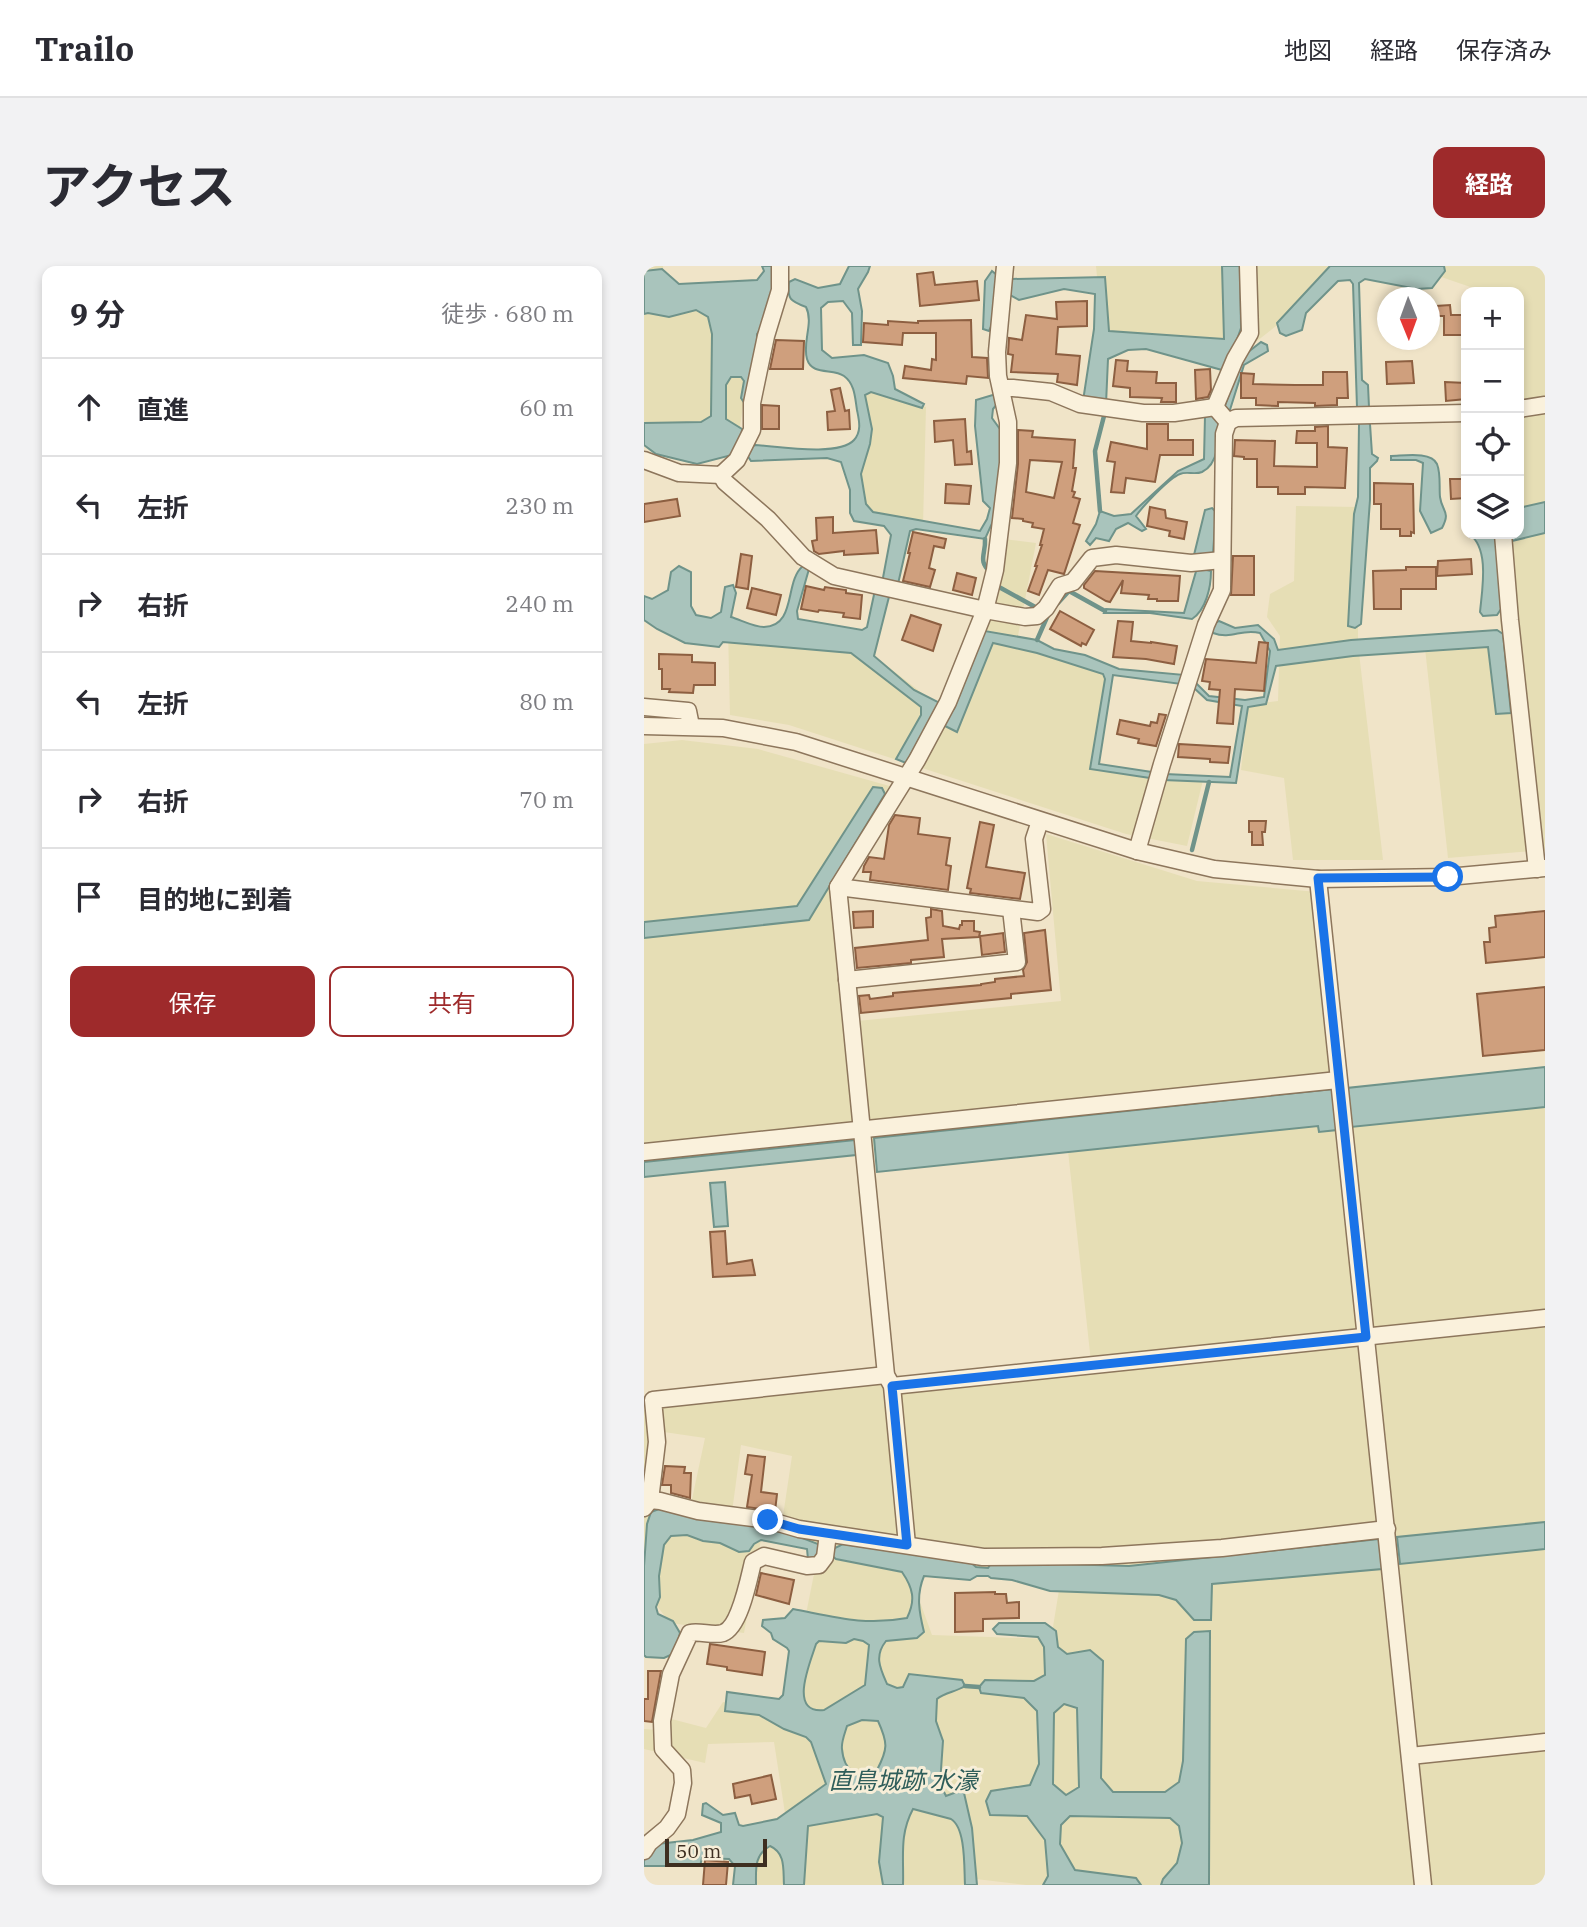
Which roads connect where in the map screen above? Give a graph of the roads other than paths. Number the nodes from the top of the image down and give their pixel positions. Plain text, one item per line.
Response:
1 (780, 266) edge
2 (1005, 266) edge
3 (1248, 266) edge
4 (1001, 388) junction
5 (1545, 405) edge
6 (1524, 407) edge
7 (1461, 413) edge
8 (1222, 415) junction
9 (644, 460) edge
10 (721, 475) junction
11 (1503, 539) edge
12 (1222, 560) junction
13 (985, 610) junction
14 (644, 707) edge
15 (644, 726) edge
16 (691, 726) junction
17 (906, 777) junction
18 (1040, 821) junction
19 (1137, 851) junction
20 (1541, 868) edge
21 (1318, 878) junction
22 (838, 887) junction
23 (1011, 909) junction
24 (847, 979) junction
25 (1338, 1080) junction
26 (863, 1143) junction
27 (644, 1152) edge
28 (1545, 1318) edge
29 (1366, 1337) junction
30 (889, 1381) junction
31 (647, 1504) edge
32 (1387, 1529) junction
33 (826, 1545) junction
34 (907, 1545) junction
35 (1545, 1742) edge
36 (1410, 1756) junction
37 (644, 1851) edge
38 (1423, 1885) edge

1 - 10 street
2 - 4 street
3 - 8 street
4 - 8 street
4 - 13 street
5 - 6 street
7 - 8 street
8 - 12 street
9 - 10 street
10 - 13 street
11 - 20 street
12 - 13 street
12 - 19 street
13 - 17 street
14 - 16 street
15 - 16 street
16 - 17 street
17 - 18 street
17 - 22 street
18 - 19 street
18 - 23 street
19 - 21 street
20 - 21 street
21 - 25 street
22 - 23 street
22 - 24 street
23 - 24 street
24 - 26 street
25 - 26 street
25 - 29 street
26 - 27 street
26 - 30 street
28 - 29 street
29 - 30 street
29 - 32 street
30 - 31 street
30 - 34 street
31 - 33 street
32 - 34 street
32 - 36 street
33 - 34 street
33 - 37 street
35 - 36 street
36 - 38 street

